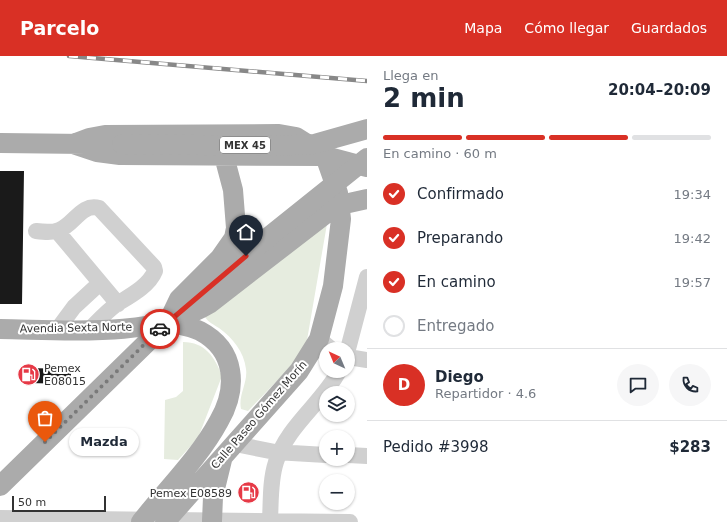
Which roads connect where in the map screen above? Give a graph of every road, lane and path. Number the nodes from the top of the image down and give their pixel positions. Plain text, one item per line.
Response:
1 (367, 129) edge
2 (0, 143) edge
3 (73, 144) junction
4 (224, 156) junction
5 (325, 156) junction
6 (367, 158) edge
7 (367, 167) edge
8 (367, 199) edge
9 (340, 205) junction
10 (57, 231) junction
11 (36, 232) dead end
12 (367, 277) edge
13 (100, 283) junction
14 (118, 304) junction
15 (168, 322) junction
16 (0, 329) edge
17 (57, 330) junction
18 (89, 330) junction
19 (325, 342) edge
20 (350, 342) edge
21 (319, 350) edge
22 (355, 358) edge
23 (367, 360) edge
24 (334, 378) edge
25 (224, 411) junction
26 (253, 423) junction
27 (229, 450) junction
28 (279, 452) junction
29 (319, 455) edge
30 (355, 455) edge
31 (367, 456) edge
32 (0, 486) edge
33 (0, 518) edge
34 (270, 520) junction
35 (142, 521) edge
36 (174, 521) edge
37 (212, 521) junction
38 (350, 522) edge

1 - 3 main road, MEX 45, bridge
2 - 3 main road, MEX 45
3 - 4 main road
3 - 5 main road
4 - 5 main road
4 - 15 main road
5 - 7 main road
5 - 9 main road, Calle Paseo Gómez Morín
6 - 15 main road, bridge
8 - 9 main road
9 - 15 main road
9 - 19 main road, Calle Paseo Gómez Morín
10 - 11 street
10 - 13 street
10 - 14 street
12 - 20 street
13 - 14 street
13 - 17 street
14 - 18 street
15 - 18 main road, Avendia Sexta Norte
15 - 25 main road, Calle Paseo Gómez Morín
15 - 32 main road
16 - 17 main road, Avendia Sexta Norte
17 - 18 main road, Avendia Sexta Norte
21 - 26 main road, Calle Paseo Gómez Morín
22 - 23 street
24 - 28 street
25 - 26 main road
25 - 35 main road, Calle Paseo Gómez Morín
26 - 27 main road, Calle Paseo Gómez Morín
27 - 28 street
27 - 36 main road, Calle Paseo Gómez Morín
27 - 37 main road
28 - 29 street
28 - 34 street
30 - 31 street
33 - 35 street
34 - 37 street
34 - 38 street
35 - 36 street
36 - 37 street

